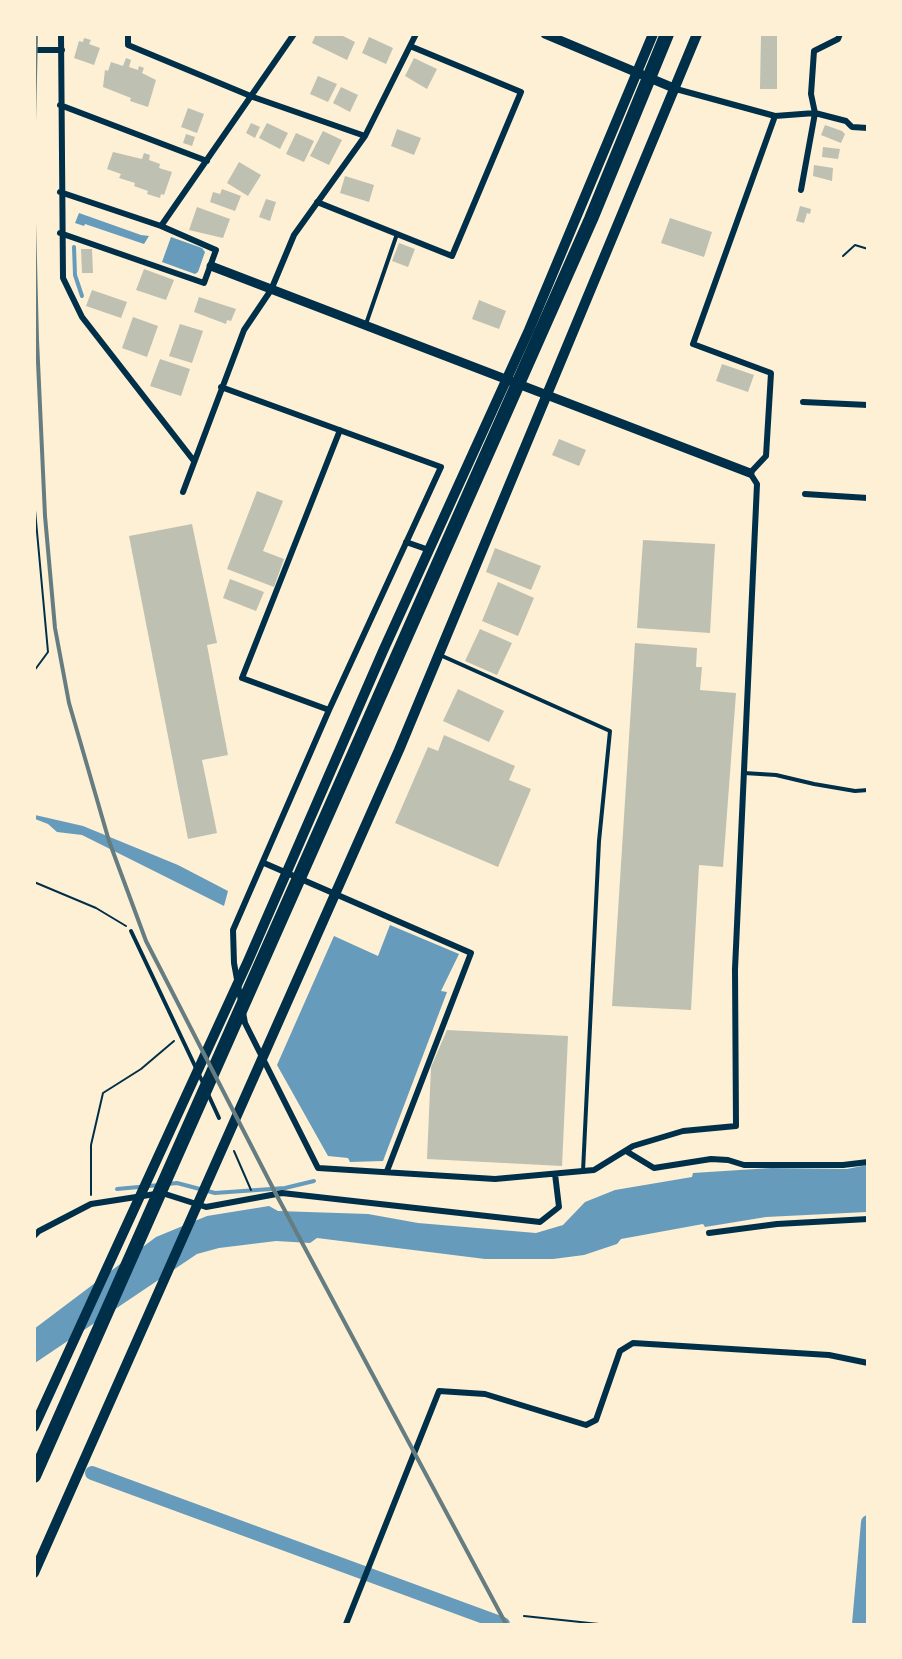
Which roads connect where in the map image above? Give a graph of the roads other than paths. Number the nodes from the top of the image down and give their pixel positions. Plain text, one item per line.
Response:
1 (61, 34) edge
2 (128, 34) edge
3 (294, 34) edge
4 (416, 34) edge
5 (545, 34) edge
6 (653, 34) edge
7 (667, 34) edge
8 (697, 34) edge
9 (840, 34) edge
10 (410, 46) junction
11 (34, 50) edge
12 (62, 50) junction
13 (638, 74) junction
14 (676, 89) junction
15 (253, 97) junction
16 (60, 105) junction
17 (814, 113) junction
18 (775, 116) junction
19 (867, 128) edge
20 (365, 136) junction
21 (207, 161) junction
22 (801, 190) dead end
23 (60, 192) junction
24 (317, 202) junction
25 (161, 226) junction
26 (60, 233) junction
27 (397, 234) junction
28 (211, 266) junction
29 (270, 290) junction
30 (365, 326) junction
31 (505, 379) junction
32 (221, 387) junction
33 (546, 394) junction
34 (803, 402) dead end
35 (867, 405) edge
36 (339, 430) junction
37 (194, 461) junction
38 (750, 473) junction
39 (183, 492) dead end
40 (805, 494) dead end
41 (867, 498) edge
42 (406, 542) junction
43 (429, 550) junction
44 (440, 655) junction
45 (329, 710) junction
46 (744, 773) junction
47 (867, 790) edge
48 (264, 863) junction
49 (131, 931) road end
50 (219, 1118) dead end
51 (626, 1151) junction
52 (867, 1162) edge
53 (387, 1171) junction
54 (583, 1171) junction
55 (555, 1174) junction
56 (867, 1219) edge
57 (709, 1233) dead end
58 (34, 1236) edge
59 (867, 1363) edge
60 (34, 1427) edge
61 (34, 1476) edge
62 (34, 1573) edge
63 (346, 1624) edge

1 - 12 street
2 - 15 street
3 - 15 street
4 - 10 street
5 - 13 street
6 - 13 main road
7 - 61 highway
8 - 14 main road
9 - 17 street
10 - 20 street
10 - 27 street
11 - 12 street
12 - 16 street
13 - 14 street
13 - 31 main road
14 - 18 street
14 - 33 main road
15 - 20 street
15 - 21 street
16 - 21 street
16 - 23 street
17 - 18 street
17 - 19 street
17 - 22 street
18 - 38 street
20 - 24 street
21 - 25 street
23 - 25 street
23 - 26 street
24 - 27 street
24 - 29 street
25 - 28 street
26 - 28 street
26 - 37 street
27 - 30 lane
28 - 29 street
29 - 30 street
29 - 32 street
30 - 31 street
31 - 33 street
31 - 43 main road
32 - 36 street
32 - 37 street
33 - 38 street
33 - 44 main road
34 - 35 street
36 - 42 street
36 - 45 street
37 - 39 street
38 - 46 street
40 - 41 street
42 - 43 street
42 - 45 street
43 - 60 main road
44 - 54 lane
44 - 62 main road
45 - 48 street
46 - 47 lane
46 - 51 street
48 - 53 street
48 - 53 street
49 - 50 lane
51 - 52 street
51 - 54 street
53 - 55 street
54 - 55 street
55 - 58 street
56 - 57 street
59 - 63 street

